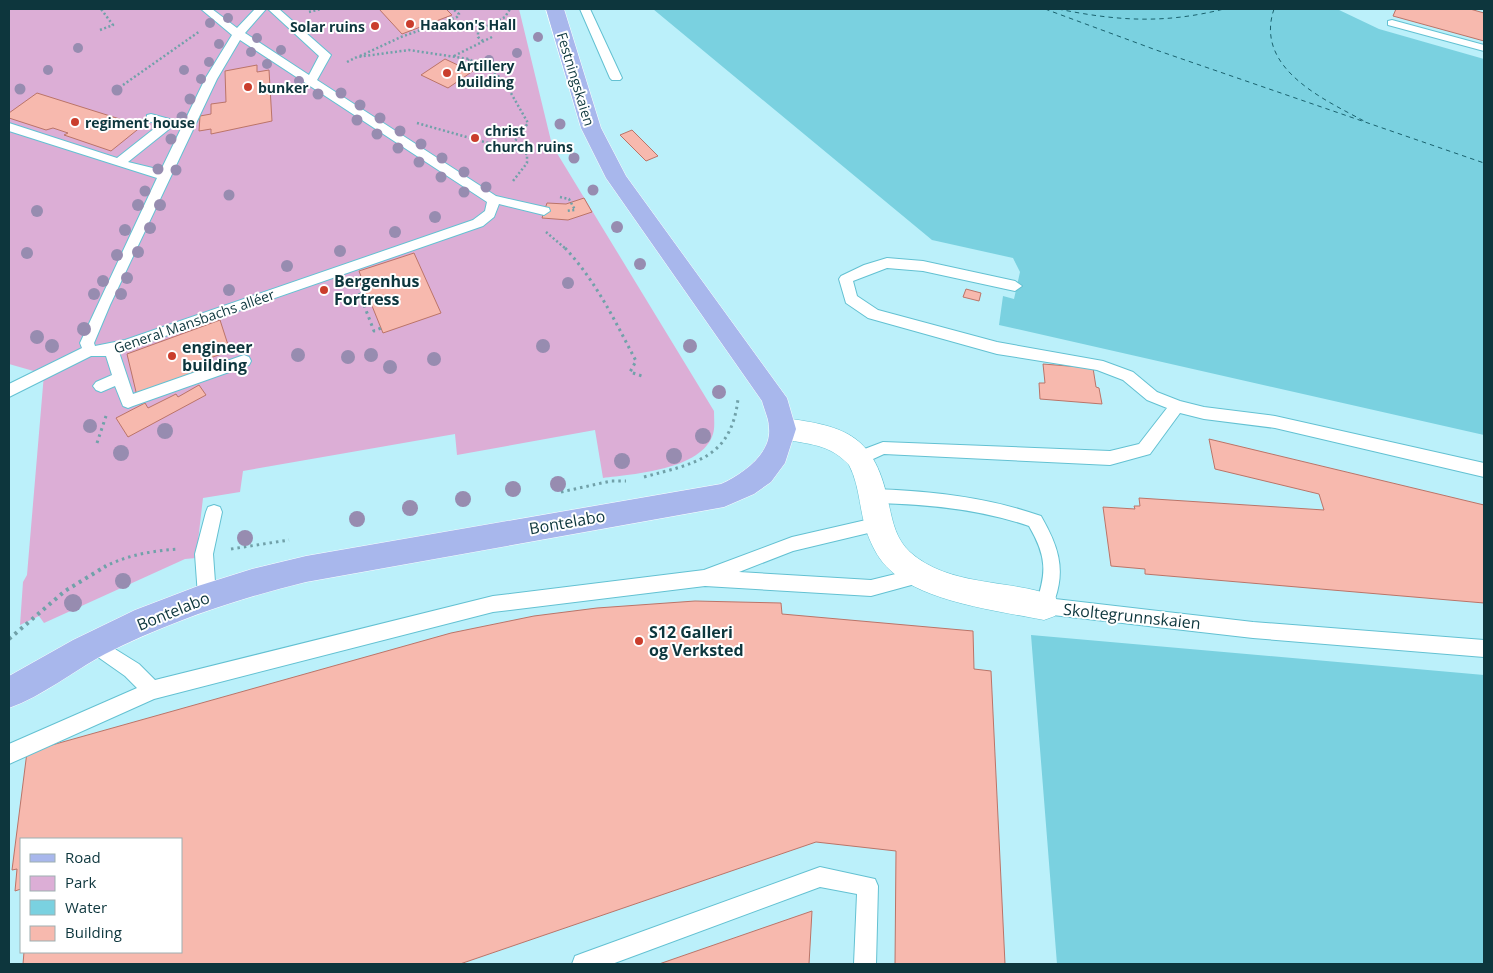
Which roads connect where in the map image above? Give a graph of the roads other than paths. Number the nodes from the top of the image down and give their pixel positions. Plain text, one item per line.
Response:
1 (206, 9) edge
2 (261, 9) edge
3 (273, 9) edge
4 (555, 9) edge
5 (585, 9) edge
6 (1392, 23) dead end
7 (238, 34) junction
8 (1484, 48) edge
9 (616, 78) dead end
10 (211, 79) junction
11 (311, 81) junction
12 (222, 91) dead end
13 (151, 118) dead end
14 (9, 127) edge
15 (600, 148) joint
16 (119, 163) junction
17 (164, 175) junction
18 (493, 200) junction
19 (544, 211) dead end
20 (1015, 286) dead end
21 (90, 350) junction
22 (111, 350) junction
23 (244, 360) dead end
24 (121, 378) junction
25 (101, 386) dead end
26 (9, 391) edge
27 (1177, 406) junction
28 (782, 429) junction
29 (860, 458) junction
30 (1484, 470) edge
31 (874, 496) junction
32 (214, 512) dead end
33 (879, 524) junction
34 (920, 576) junction
35 (706, 578) junction
36 (207, 596) junction
37 (1044, 606) junction
38 (94, 644) junction
39 (1484, 649) edge
40 (152, 690) junction
41 (9, 693) edge
42 (9, 754) edge
43 (625, 957) edge
44 (583, 964) edge
45 (865, 964) edge

1 - 7 lane
2 - 7 lane, General Mansbachs alléer
3 - 11 lane
4 - 15 main road, Festningskaien
5 - 9 lane
6 - 8 lane
7 - 10 lane, General Mansbachs alléer
7 - 11 lane
10 - 12 lane
10 - 17 lane, General Mansbachs alléer
11 - 18 lane
13 - 16 lane
14 - 16 lane
15 - 28 main road, Bontelabo
16 - 17 lane
17 - 21 lane, General Mansbachs alléer
18 - 19 lane
18 - 22 lane, General Mansbachs alléer
20 - 27 lane
21 - 22 lane, General Mansbachs alléer
21 - 26 lane
22 - 24 lane
23 - 24 lane
24 - 25 lane
27 - 29 lane
27 - 30 lane
28 - 29 street
28 - 36 main road, Bontelabo
29 - 31 street, Skoltegrunnskaien
31 - 33 street, Skoltegrunnskaien
31 - 37 lane
32 - 36 lane
33 - 34 street, Skoltegrunnskaien
33 - 35 lane
34 - 35 lane
34 - 37 street, Skoltegrunnskaien
35 - 40 lane
36 - 38 main road, Bontelabo
37 - 39 lane, Skoltegrunnskaien
38 - 40 lane
38 - 41 main road, Bontelabo
40 - 42 lane
43 - 44 lane
43 - 45 lane

